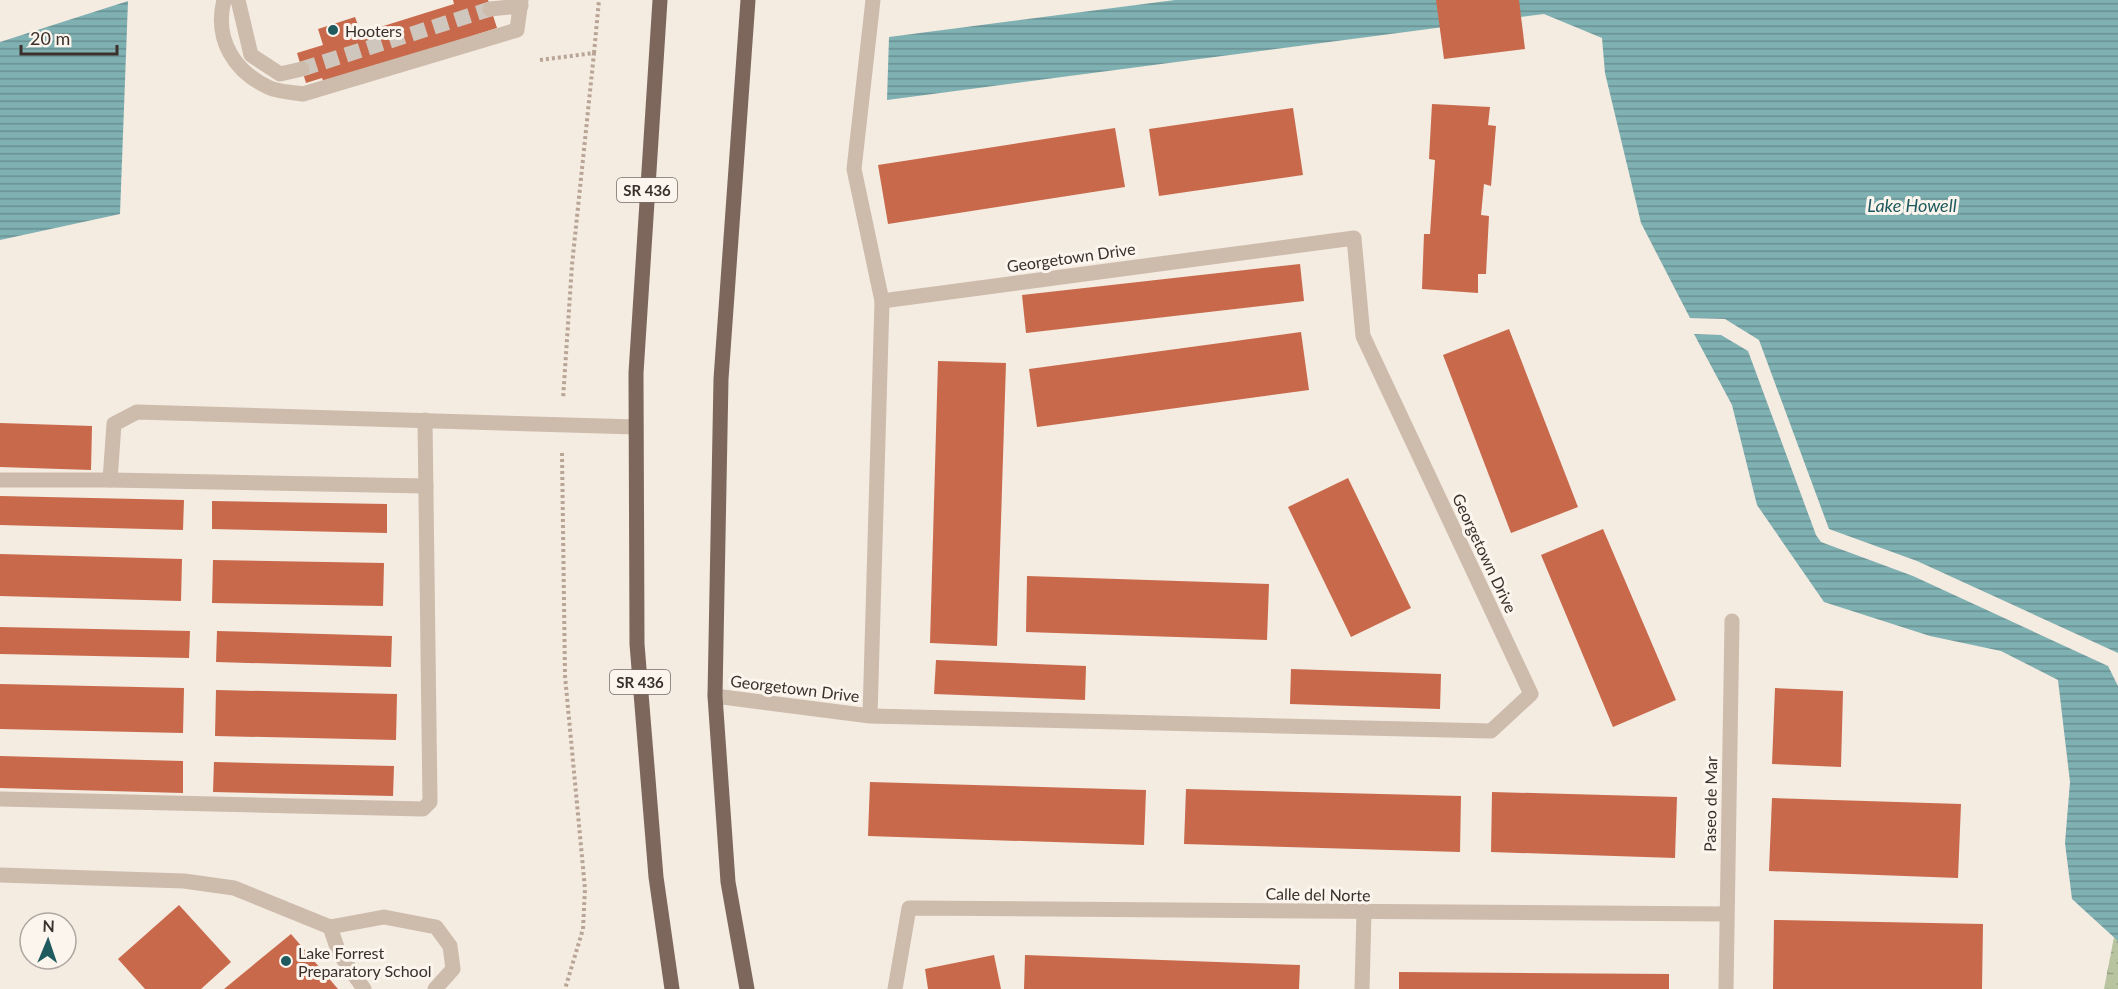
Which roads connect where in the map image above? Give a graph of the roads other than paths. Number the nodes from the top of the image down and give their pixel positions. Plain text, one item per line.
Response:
1 (224, 0) edge
2 (238, 0) edge
3 (660, 0) edge
4 (748, 0) edge
5 (873, 0) edge
6 (521, 3) edge
7 (490, 9) tunnel mouth
8 (302, 69) tunnel mouth
9 (882, 301) junction
10 (425, 420) junction
11 (636, 427) junction
12 (0, 480) edge
13 (110, 480) junction
14 (426, 486) junction
15 (1732, 621) dead end
16 (715, 696) junction
17 (870, 716) junction
18 (0, 799) edge
19 (0, 875) edge
20 (1364, 912) junction
21 (1726, 914) junction
22 (330, 927) junction
23 (364, 989) edge
24 (435, 989) edge
25 (672, 989) edge
26 (747, 989) edge
27 (895, 989) edge
28 (1362, 989) edge
29 (1726, 989) edge

1 - 6 street
2 - 8 street
3 - 11 main road, SR 436
4 - 16 main road
5 - 9 street, Georgetown Drive
6 - 7 street
9 - 17 street, Georgetown Drive
9 - 17 street, Georgetown Drive
10 - 11 street
10 - 13 street
10 - 14 street
11 - 25 main road, SR 436
12 - 13 street
13 - 14 street
14 - 18 street
15 - 21 street, Paseo de Mar
16 - 17 street, Georgetown Drive
16 - 26 main road
19 - 22 street
20 - 21 street, Calle del Norte
20 - 27 street, Calle del Norte
20 - 28 street
21 - 29 street, Paseo de Mar
22 - 23 street
22 - 24 street

